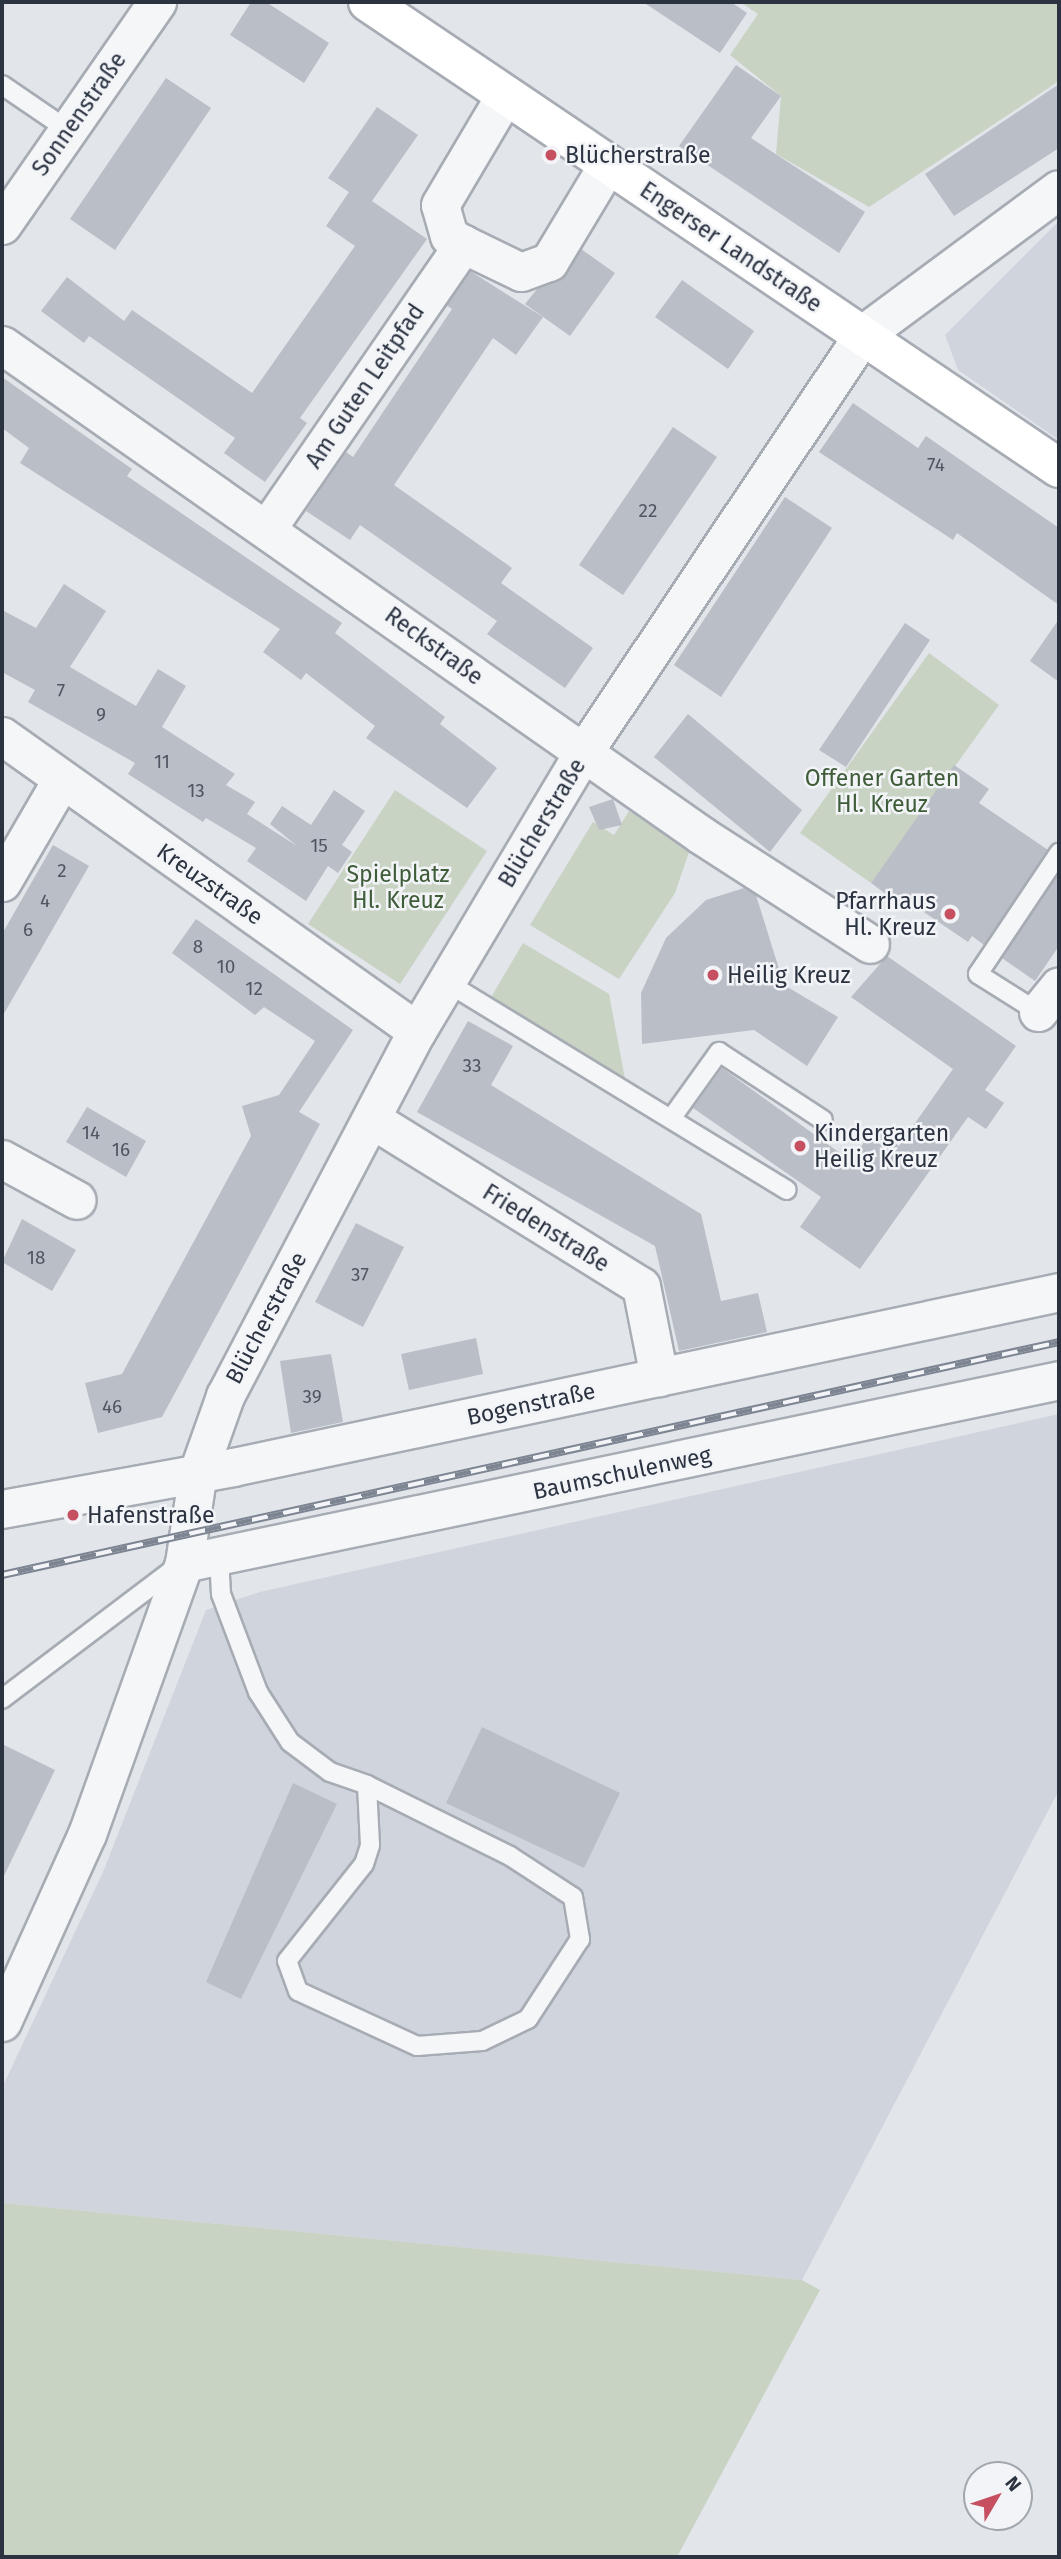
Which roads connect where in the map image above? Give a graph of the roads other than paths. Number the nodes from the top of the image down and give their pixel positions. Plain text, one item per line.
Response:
1 (157, 2) edge
2 (368, 2) edge
3 (2, 85) edge
4 (505, 95) junction
5 (68, 130) junction
6 (608, 164) junction
7 (1059, 190) edge
8 (2, 225) edge
9 (463, 244) junction
10 (862, 335) junction
11 (2, 345) edge
12 (1059, 468) edge
13 (268, 527) junction
14 (2, 736) edge
15 (583, 753) junction
16 (62, 779) junction
17 (1059, 853) edge
18 (2, 883) edge
19 (870, 944) dead end
20 (446, 982) junction
21 (1049, 999) edge
22 (417, 1031) junction
23 (673, 1115) junction
24 (373, 1120) junction
25 (823, 1120) dead end
26 (2, 1159) edge
27 (787, 1190) dead end
28 (77, 1200) dead end
29 (1059, 1292) edge
30 (659, 1377) junction
31 (1059, 1381) edge
32 (198, 1472) junction
33 (2, 1509) edge
34 (201, 1559) junction
35 (2, 1699) edge
36 (366, 1785) junction
37 (2, 2022) edge

1 - 5 street, Sonnenstraße
2 - 4 main road, Engerser Landstraße
3 - 5 lane
4 - 6 main road, Engerser Landstraße
4 - 9 street
5 - 8 street, Sonnenstraße
6 - 9 street
6 - 10 main road, Engerser Landstraße
7 - 10 street, Blücherstraße
9 - 13 street, Am Guten Leitpfad
10 - 12 main road, Engerser Landstraße
10 - 15 street, Blücherstraße
11 - 13 street, Reckstraße
13 - 15 street, Reckstraße
14 - 16 street, Kreuzstraße
15 - 19 street, Reckstraße
15 - 20 street, Blücherstraße
16 - 18 street
16 - 22 street, Kreuzstraße
17 - 21 lane
20 - 22 street, Blücherstraße
20 - 23 lane
22 - 24 street, Blücherstraße
23 - 25 lane
23 - 27 lane
24 - 30 street, Friedenstraße
24 - 32 street, Blücherstraße
26 - 28 street
29 - 30 street, Bogenstraße
30 - 32 street, Bogenstraße
31 - 34 street, Baumschulenweg
32 - 33 street, Bogenstraße
32 - 34 street, Blücherstraße
34 - 35 lane
34 - 36 lane
34 - 37 street
36 - 36 lane

